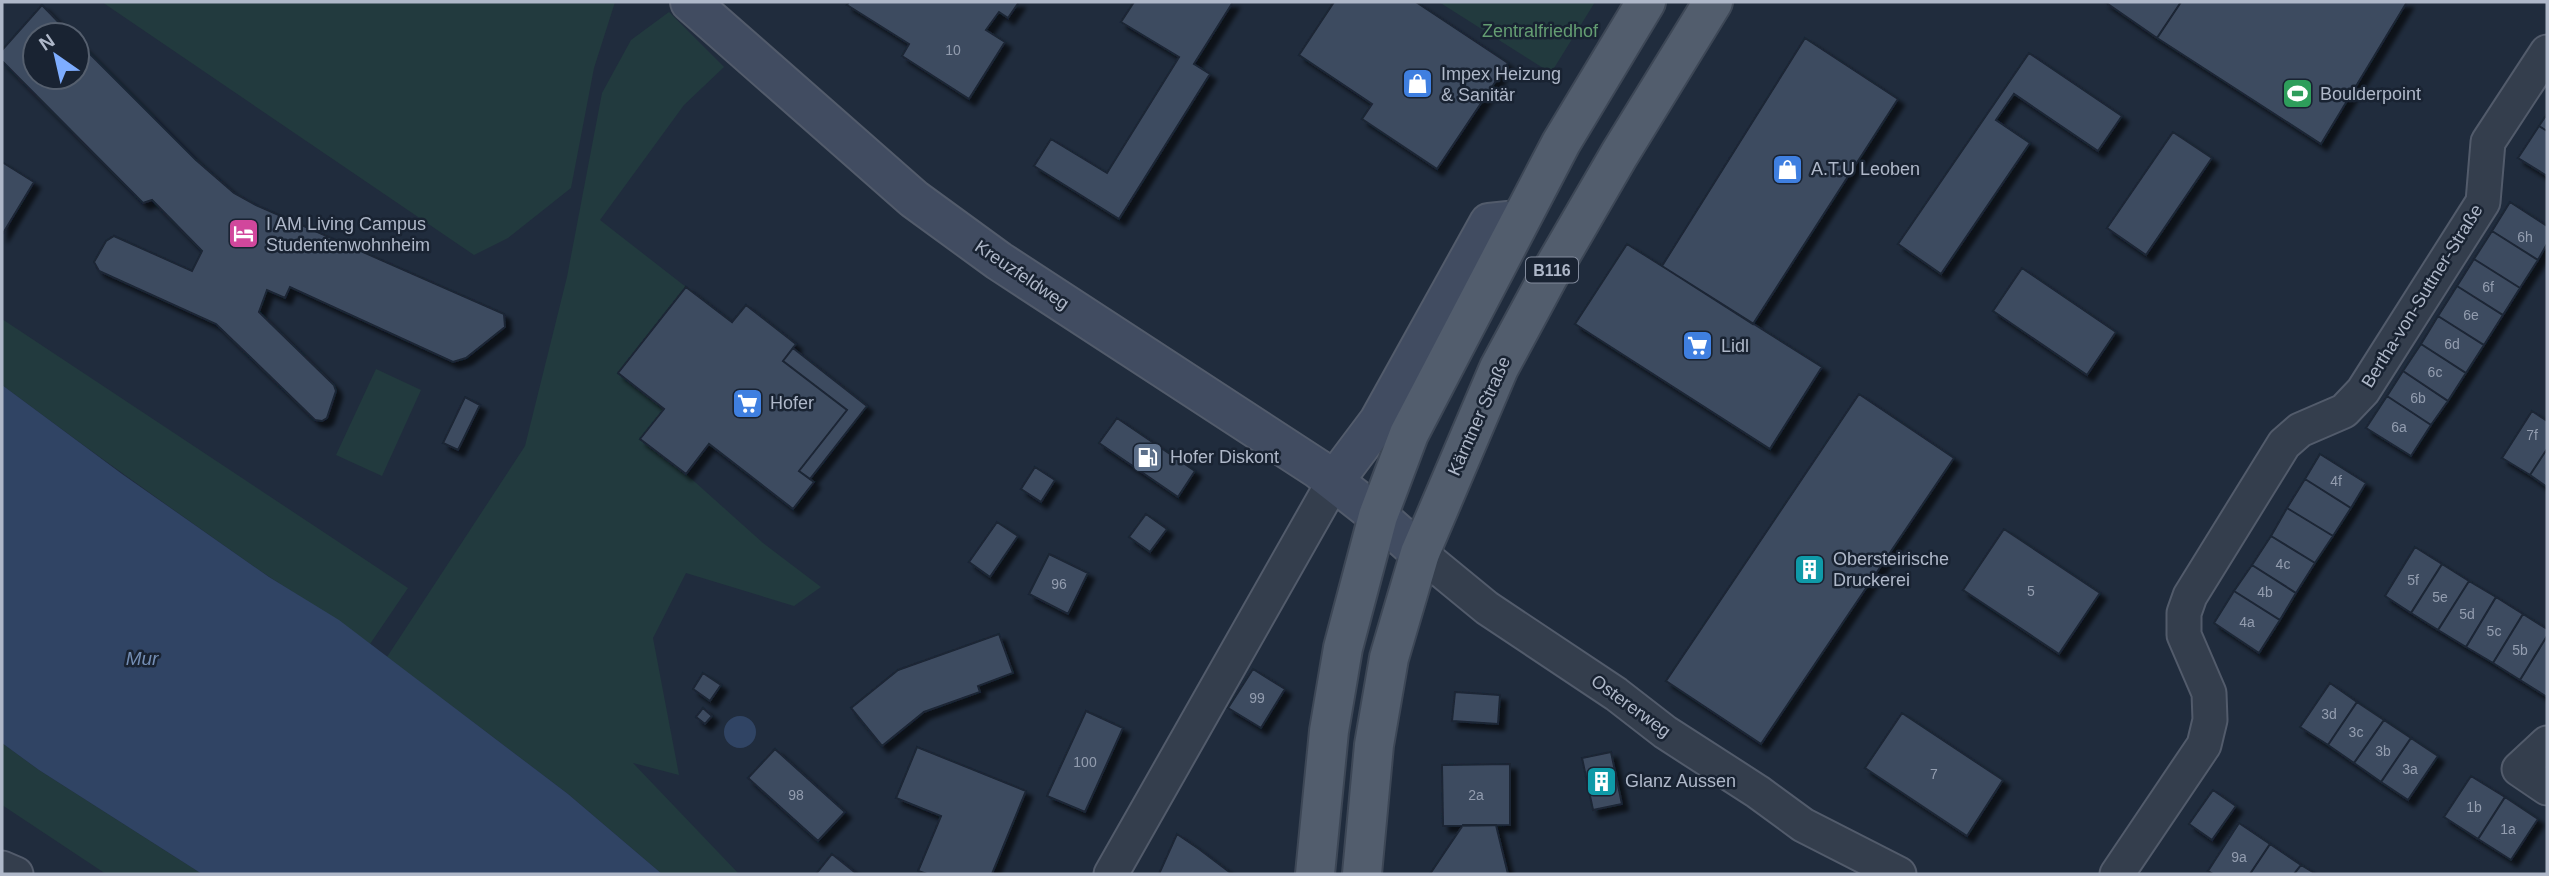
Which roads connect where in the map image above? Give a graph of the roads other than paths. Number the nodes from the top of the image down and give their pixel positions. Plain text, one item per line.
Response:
1 (690, 2) edge
2 (1646, 2) edge
3 (1713, 2) edge
4 (2547, 52) edge
5 (1518, 220) junction
6 (1334, 481) junction
7 (1378, 516) junction
8 (1420, 553) junction
9 (2547, 743) edge
10 (2547, 788) edge
11 (2, 868) edge
12 (16, 874) edge
13 (1111, 874) edge
14 (1315, 874) edge
15 (1362, 874) edge
16 (1899, 874) edge
17 (2117, 874) edge

1 - 6 main road, Kreuzfeldweg
2 - 5 main road, B116
3 - 8 main road, Kärntner Straße / B116
4 - 17 street, Bertha-von-Suttner-Straße
5 - 6 main road
5 - 7 main road, B116
6 - 7 main road, Kreuzfeldweg
6 - 13 street
7 - 8 main road, Ostererweg
7 - 14 main road, B116
8 - 15 main road, Kärntner Straße / B116
8 - 16 street, Ostererweg
9 - 10 street
11 - 12 street

